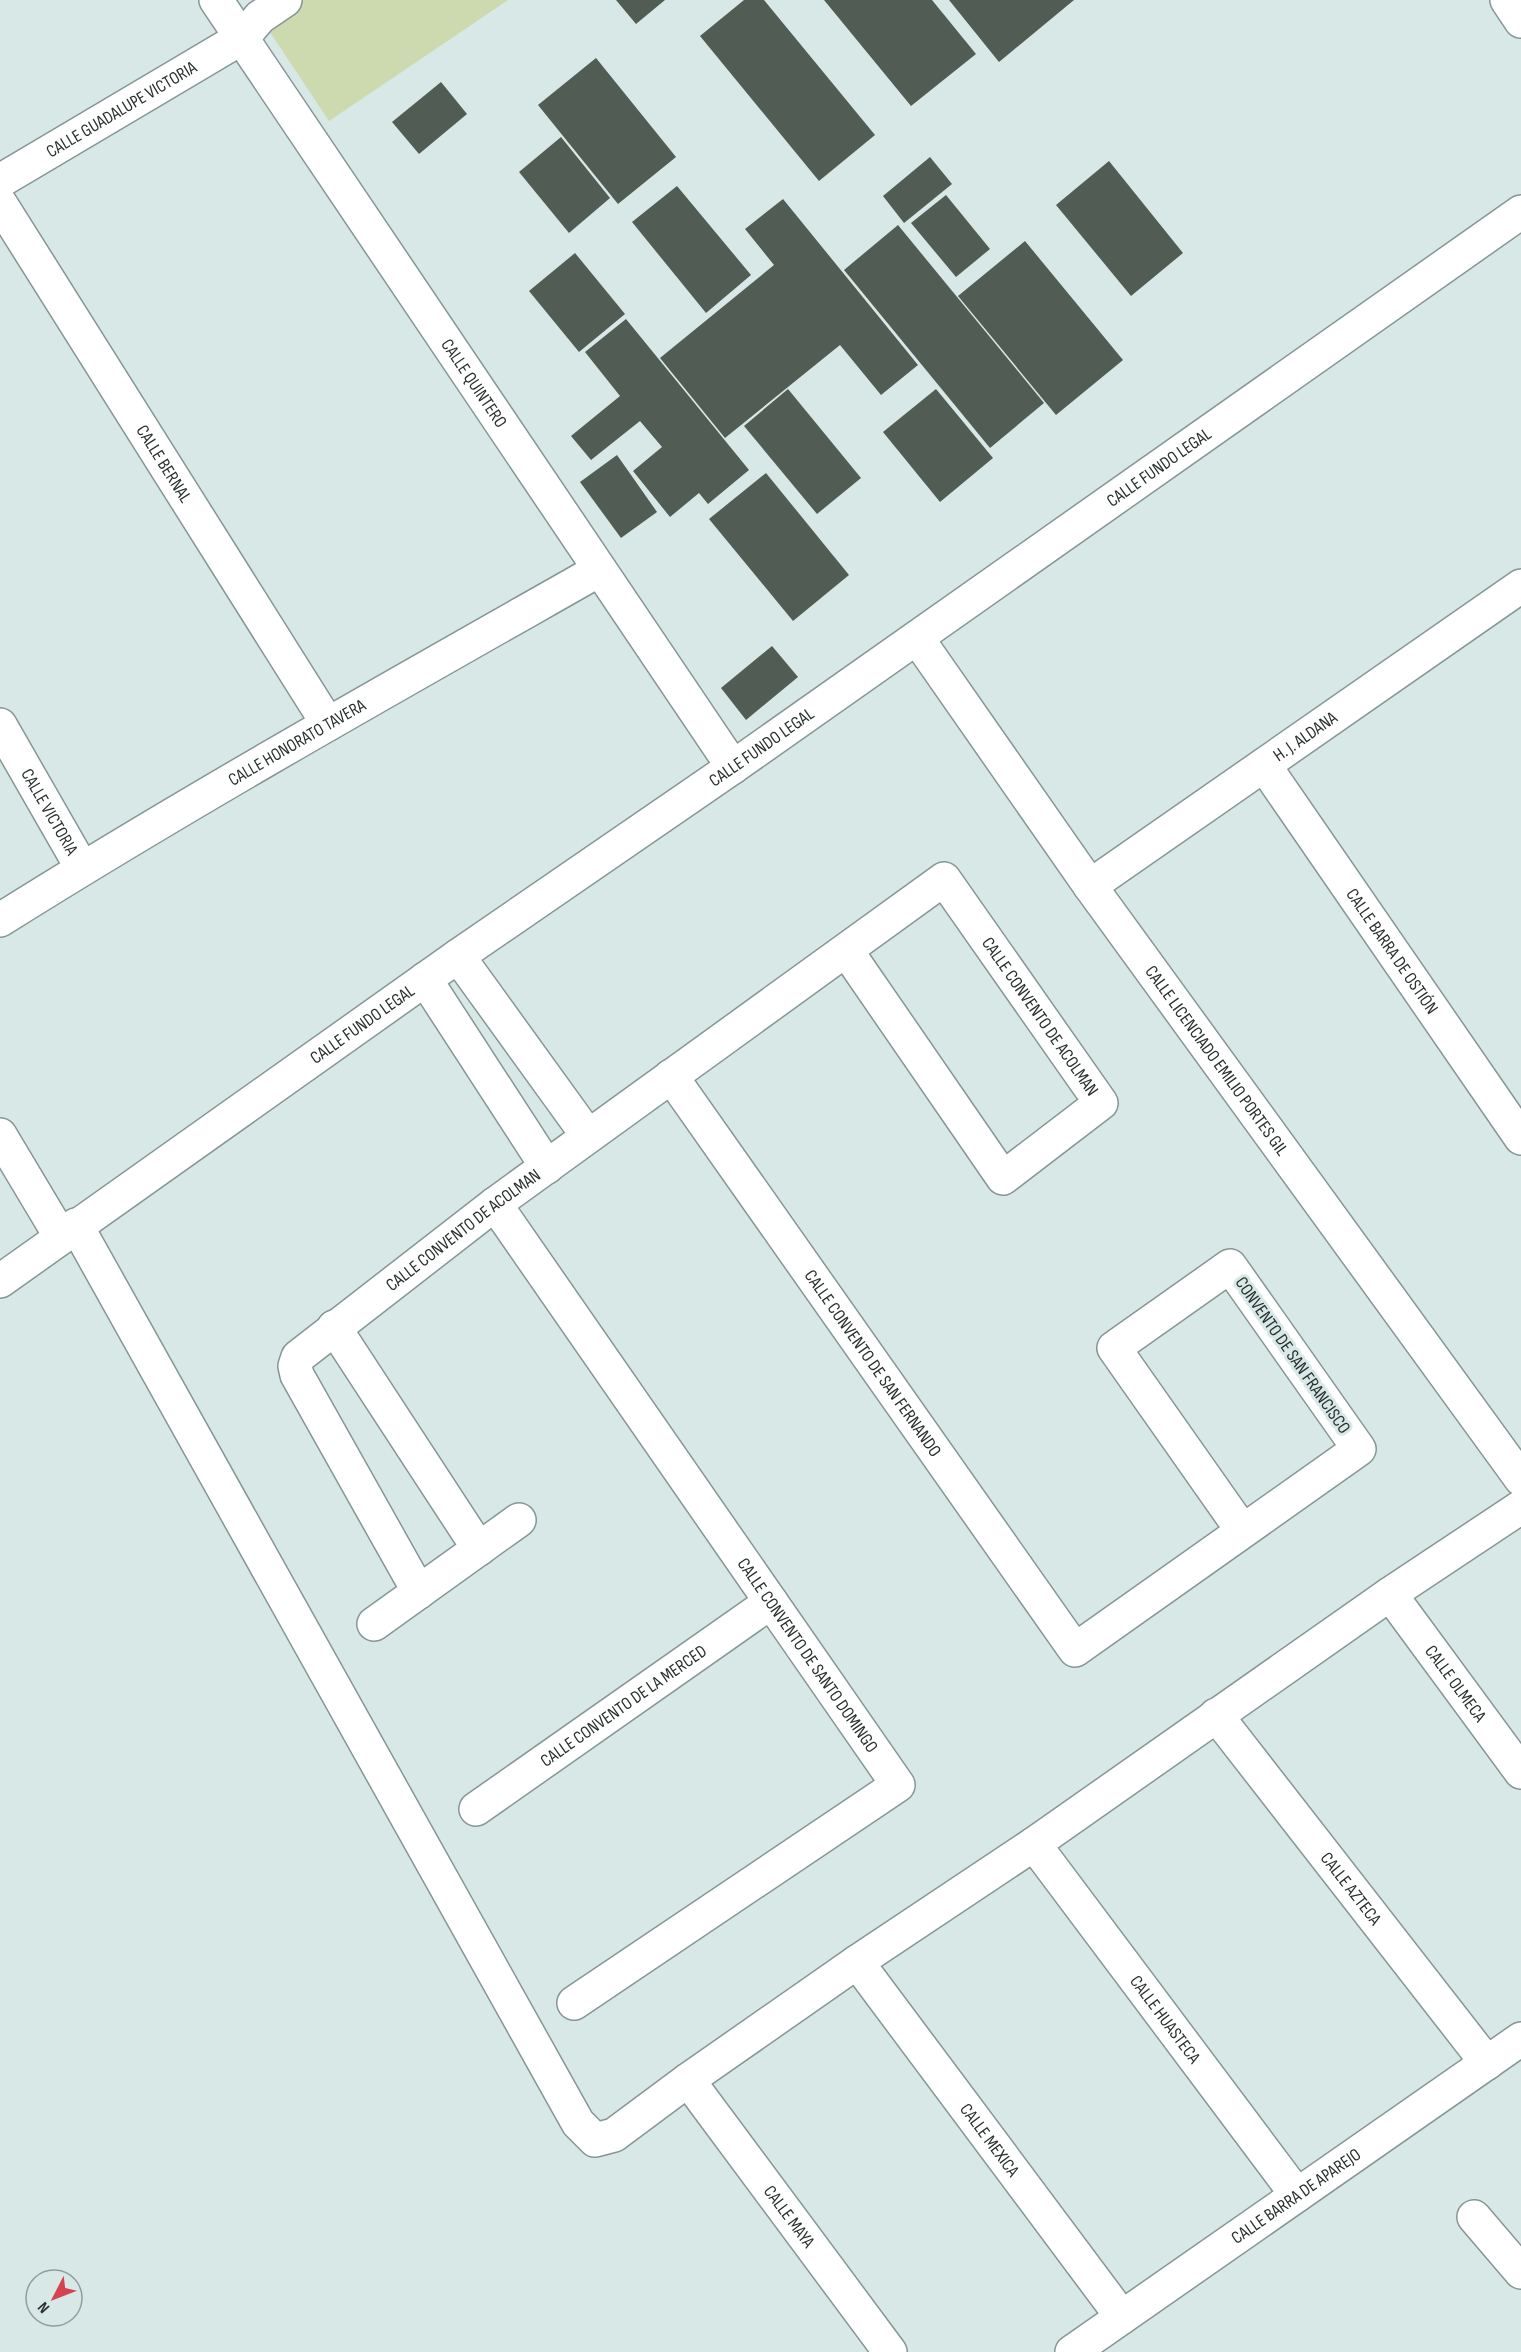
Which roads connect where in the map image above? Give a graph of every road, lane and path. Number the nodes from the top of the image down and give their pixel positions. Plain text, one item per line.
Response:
1 (216, 0) edge
2 (285, 0) edge
3 (1507, 0) edge
4 (1521, 21) edge
5 (243, 37) junction
6 (0, 181) edge
7 (0, 203) edge
8 (1521, 212) edge
9 (599, 570) junction
10 (1516, 599) edge
11 (916, 638) junction
12 (328, 724) junction
13 (0, 725) edge
14 (1264, 765) junction
15 (732, 767) junction
16 (82, 868) junction
17 (1090, 886) junction
18 (0, 920) edge
19 (846, 950) junction
20 (458, 956) junction
21 (425, 979) junction
22 (671, 1076) junction
23 (0, 1135) edge
24 (588, 1136) junction
25 (1521, 1138) edge
26 (547, 1167) junction
27 (495, 1204) junction
28 (69, 1231) junction
29 (0, 1281) edge
30 (334, 1327) junction
31 (1521, 1479) edge
32 (1521, 1507) edge
33 (519, 1520) dead end
34 (1242, 1530) junction
35 (479, 1549) junction
36 (419, 1592) junction
37 (1390, 1594) junction
38 (771, 1602) junction
39 (374, 1624) dead end
40 (1075, 1650) joint
41 (1216, 1715) junction
42 (1521, 1772) edge
43 (476, 1809) dead end
44 (1034, 1844) junction
45 (857, 1962) junction
46 (574, 2003) dead end
47 (1521, 2039) edge
48 (1488, 2063) junction
49 (688, 2080) junction
50 (1298, 2195) junction
51 (1474, 2217) dead end
52 (1521, 2272) edge
53 (1122, 2317) junction
54 (890, 2352) edge
55 (1072, 2352) edge

1 - 5 street, CALLE QUINTERO
2 - 5 street, CALLE GUADALUPE VICTORIA
3 - 4 street
5 - 6 street, CALLE GUADALUPE VICTORIA
5 - 9 street, CALLE QUINTERO
7 - 12 street, CALLE BERNAL
8 - 11 street, CALLE FUNDO LEGAL
9 - 12 street, CALLE HONORATO TAVERA
9 - 15 street, CALLE QUINTERO
10 - 14 street, H. J. ALDANA
11 - 15 street, CALLE FUNDO LEGAL
11 - 17 street, CALLE LICENCIADO EMILIO PORTES GIL
12 - 16 street, CALLE HONORATO TAVERA
13 - 16 street, CALLE VICTORIA
14 - 17 street, H. J. ALDANA
14 - 25 street, CALLE BARRA DE OSTIÓN
15 - 20 street, CALLE FUNDO LEGAL
16 - 18 street, CALLE HONORATO TAVERA
17 - 31 street, CALLE LICENCIADO EMILIO PORTES GIL
19 - 19 street, CALLE CONVENTO DE ACOLMAN
19 - 22 street, CALLE CONVENTO DE ACOLMAN
20 - 21 street, CALLE FUNDO LEGAL
20 - 24 street
21 - 26 street
21 - 28 street, CALLE FUNDO LEGAL
22 - 24 street, CALLE CONVENTO DE ACOLMAN
22 - 40 street, CALLE CONVENTO DE SAN FERNANDO
23 - 28 street
24 - 26 street, CALLE CONVENTO DE ACOLMAN
26 - 27 street, CALLE CONVENTO DE ACOLMAN
27 - 30 street, CALLE CONVENTO DE ACOLMAN
27 - 38 street, CALLE CONVENTO DE SANTO DOMINGO
28 - 29 street, CALLE FUNDO LEGAL
28 - 49 street
30 - 35 street
30 - 36 street, CALLE CONVENTO DE ACOLMAN
32 - 37 street
33 - 35 street
34 - 34 street, CONVENTO DE SAN FRANCISCO
34 - 40 street, CONVENTO DE SAN FRANCISCO
35 - 36 street
36 - 39 street
37 - 41 street
37 - 42 street, CALLE OLMECA
38 - 43 street, CALLE CONVENTO DE LA MERCED
38 - 46 street, CALLE CONVENTO DE SANTO DOMINGO
41 - 44 street
41 - 48 street, CALLE AZTECA
44 - 45 street
44 - 50 street, CALLE HUASTECA
45 - 49 street
45 - 53 street, CALLE MEXICA
47 - 48 street, CALLE BARRA DE APAREJO
48 - 50 street, CALLE BARRA DE APAREJO
49 - 54 street, CALLE MAYA
50 - 53 street, CALLE BARRA DE APAREJO
51 - 52 street
53 - 55 street, CALLE BARRA DE APAREJO

